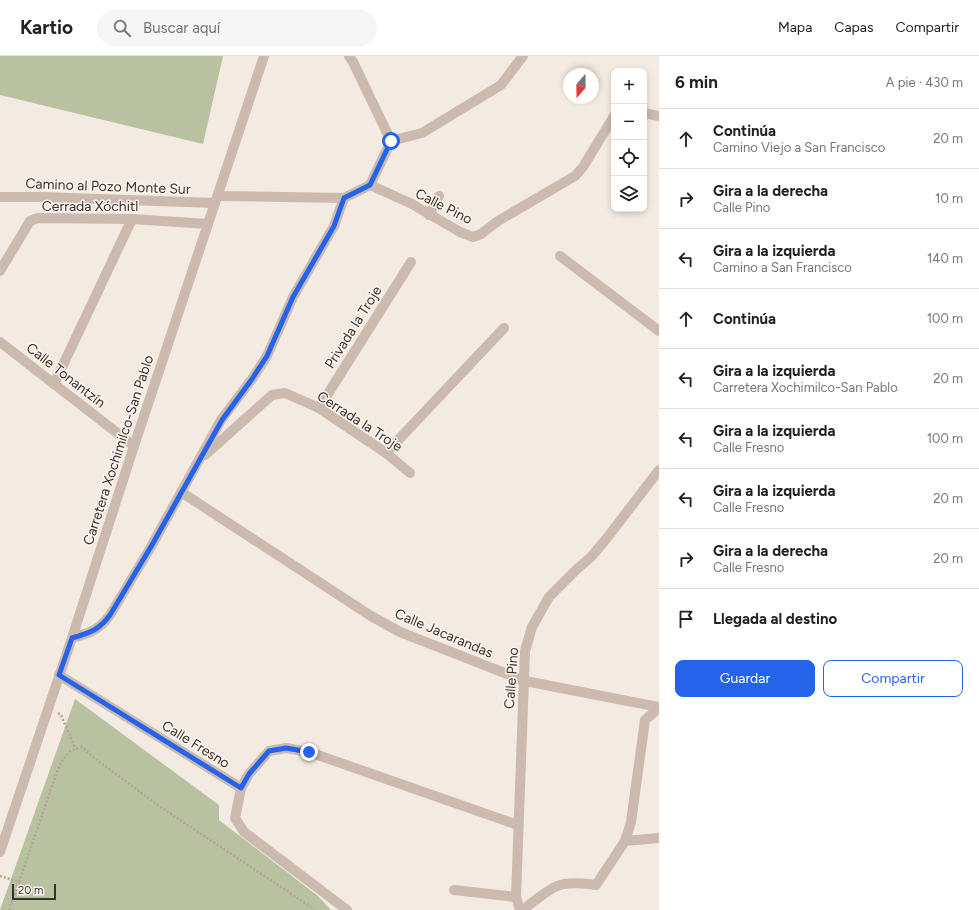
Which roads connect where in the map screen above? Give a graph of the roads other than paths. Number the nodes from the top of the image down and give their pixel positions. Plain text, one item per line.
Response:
1 (264, 56) edge
2 (349, 56) edge
3 (523, 56) edge
4 (647, 114) edge
5 (659, 116) edge
6 (611, 121) edge
7 (391, 141) junction
8 (370, 185) junction
9 (439, 196) dead end
10 (0, 198) edge
11 (344, 198) junction
12 (217, 200) junction
13 (429, 215) junction
14 (132, 220) junction
15 (208, 224) junction
16 (560, 256) dead end
17 (411, 262) dead end
18 (0, 271) edge
19 (504, 328) dead end
20 (659, 331) edge
21 (0, 342) edge
22 (54, 384) junction
23 (319, 408) junction
24 (134, 446) junction
25 (386, 453) junction
26 (198, 461) junction
27 (659, 471) edge
28 (410, 473) dead end
29 (180, 492) junction
30 (72, 638) junction
31 (59, 675) junction
32 (525, 681) junction
33 (659, 708) edge
34 (241, 788) junction
35 (518, 825) junction
36 (659, 838) edge
37 (625, 841) junction
38 (0, 852) edge
39 (454, 890) dead end
40 (516, 897) junction
41 (347, 910) edge
42 (520, 910) edge
43 (523, 910) edge

1 - 12 street, Carretera Xochimilco-San Pablo
2 - 7 street
3 - 7 street
4 - 5 street
6 - 13 street, Calle Pino
7 - 8 street
8 - 11 street
8 - 13 street, Calle Pino
9 - 13 street
10 - 12 street, Camino al Pozo Monte Sur
11 - 12 street
11 - 26 street
12 - 15 street, Carretera Xochimilco-San Pablo
14 - 15 street, Cerrada Xóchitl
14 - 18 street, Cerrada Xóchitl
14 - 22 street
15 - 24 street, Carretera Xochimilco-San Pablo
16 - 20 street
17 - 23 street, Privada la Troje
19 - 25 street
21 - 22 street, Calle Tonantzín
22 - 24 street, Calle Tonantzín
23 - 25 street, Cerrada la Troje
23 - 26 street, Cerrada la Troje
24 - 30 street, Carretera Xochimilco-San Pablo
25 - 28 street, Cerrada la Troje
26 - 29 street
27 - 32 street, Calle Pino
29 - 30 street
29 - 32 street, Calle Jacarandas
30 - 31 street, Carretera Xochimilco-San Pablo
31 - 34 street, Calle Fresno
31 - 38 street, Carretera Xochimilco-San Pablo
32 - 33 street, Calle Jacarandas
32 - 35 street, Calle Pino
33 - 37 street
34 - 35 street
34 - 41 street
35 - 40 street, Calle Pino
36 - 37 street
37 - 43 street
39 - 40 street
40 - 42 street, Calle Pino

